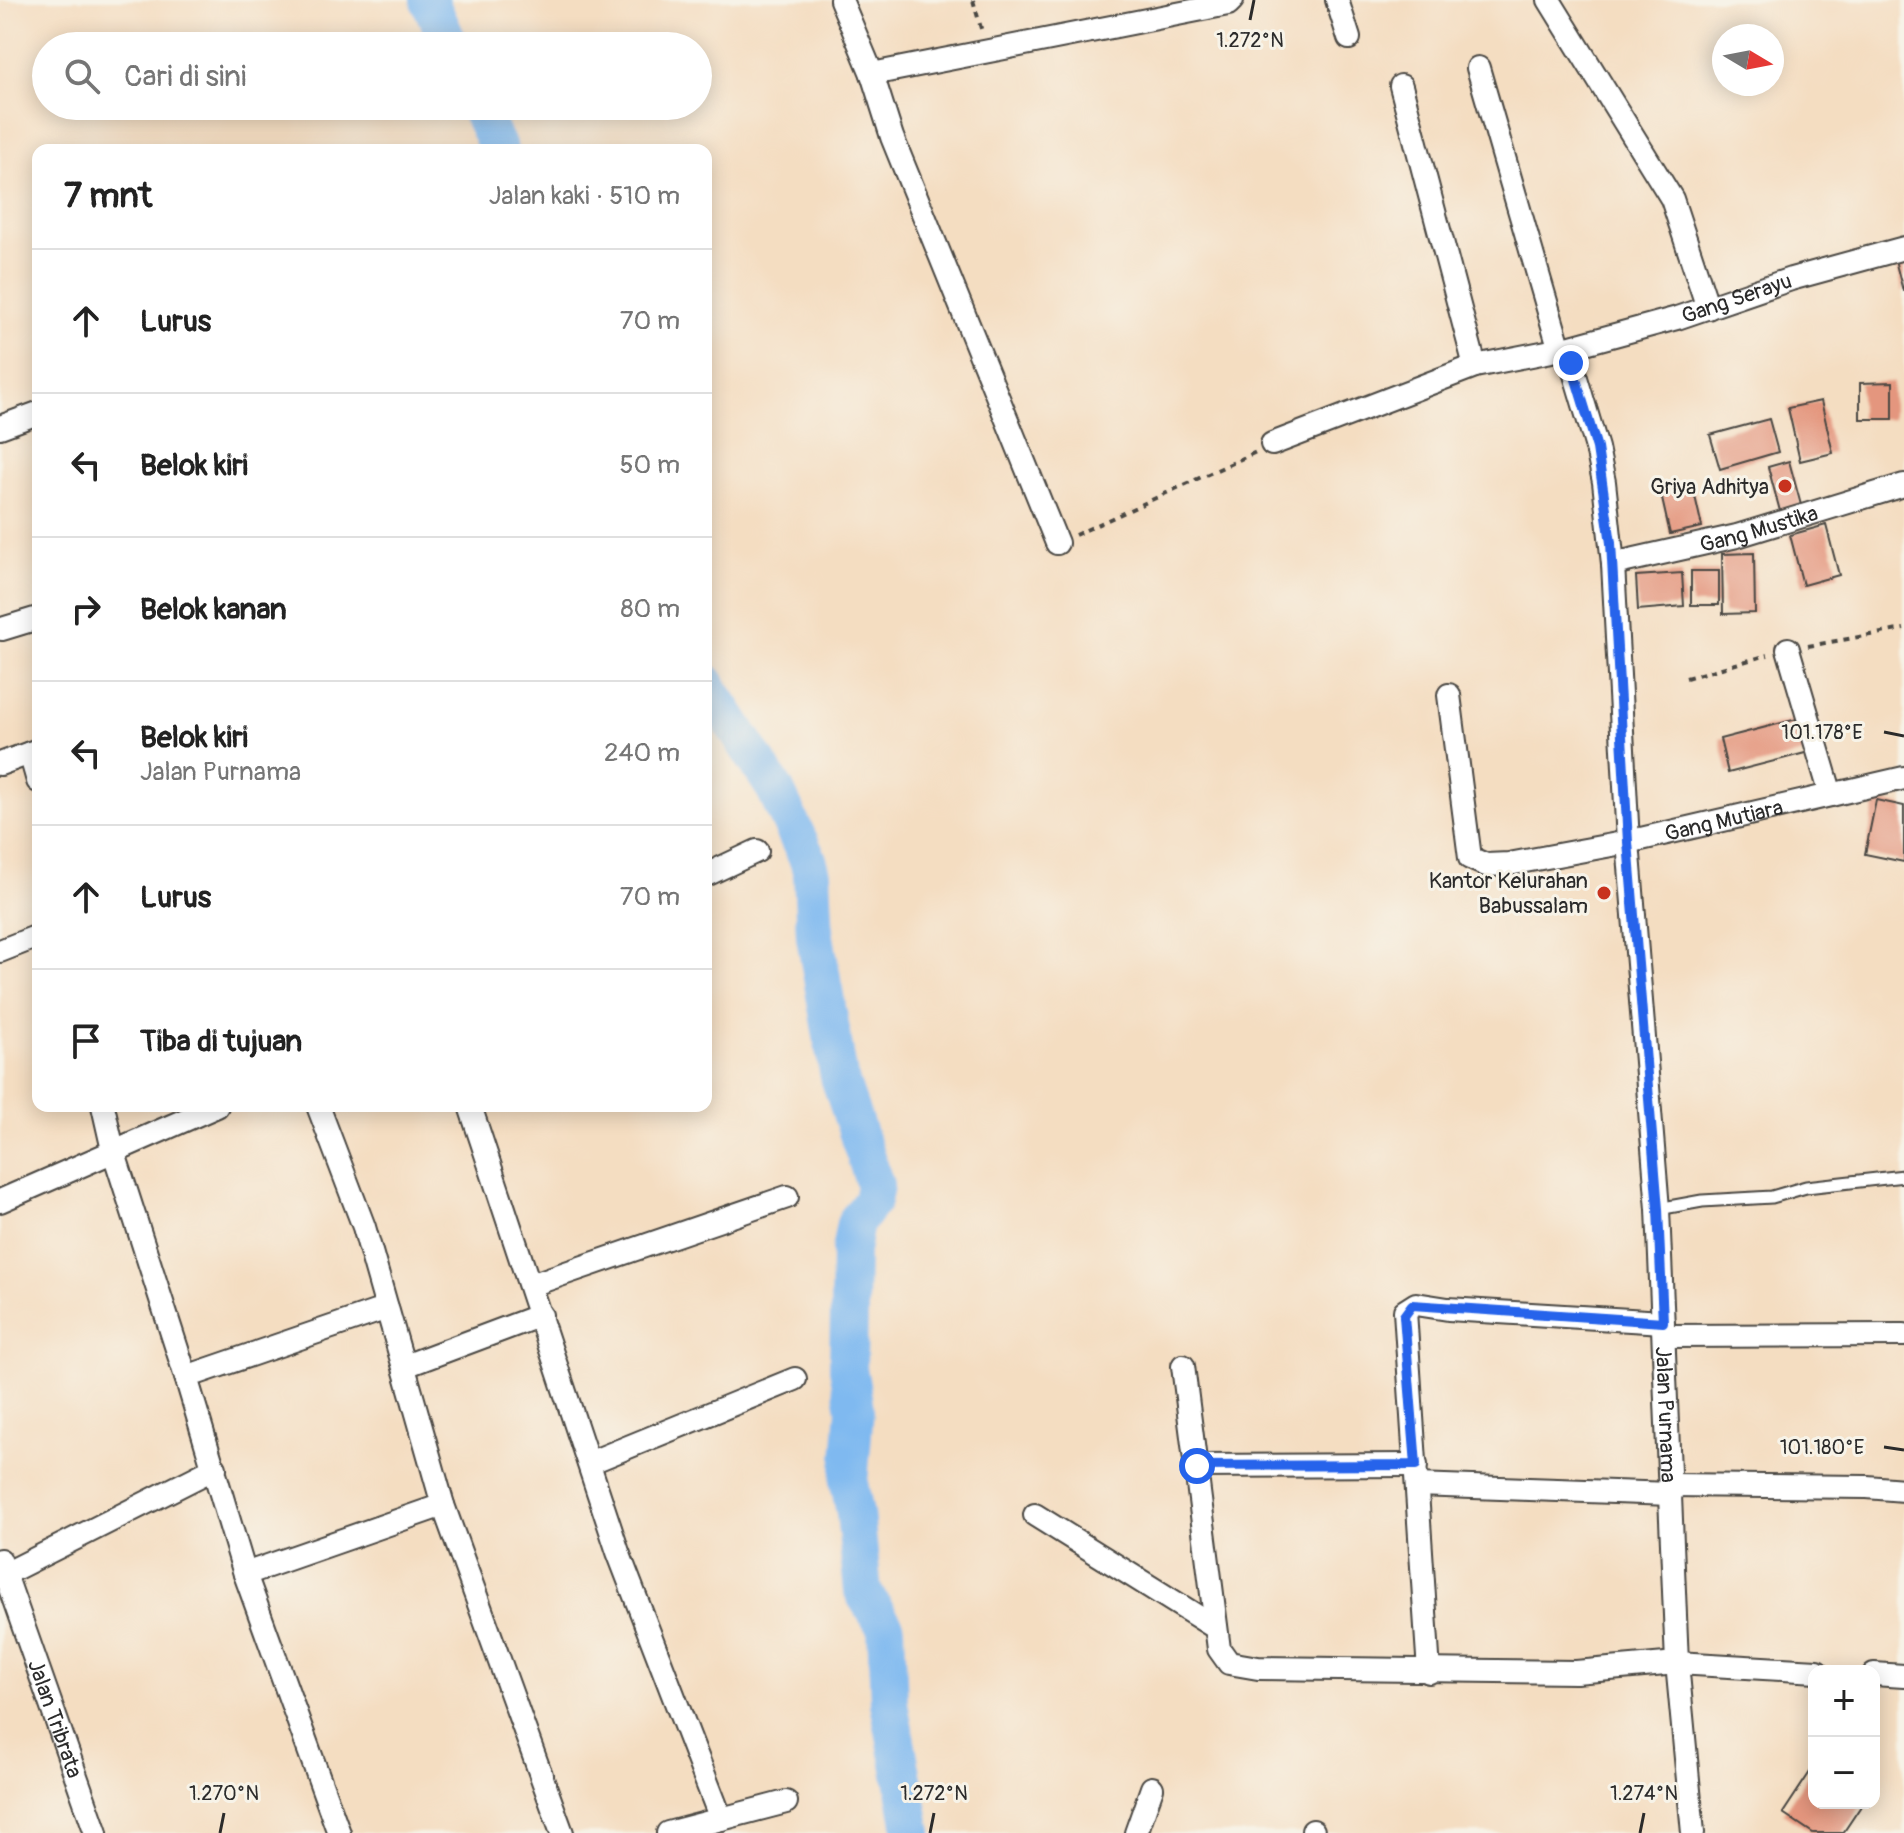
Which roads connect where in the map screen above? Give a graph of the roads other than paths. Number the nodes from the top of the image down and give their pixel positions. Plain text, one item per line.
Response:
1 (841, 0) edge
2 (1232, 0) edge
3 (1337, 0) edge
4 (1549, 0) edge
5 (1349, 38) dead end
6 (1478, 68) dead end
7 (872, 74) junction
8 (1401, 86) dead end
9 (1904, 248) edge
10 (1708, 308) junction
11 (1564, 349) junction
12 (1475, 366) junction
13 (32, 415) edge
14 (0, 427) edge
15 (1272, 444) road end
16 (1904, 485) edge
17 (1057, 543) road end
18 (1613, 564) junction
19 (32, 619) edge
20 (1, 627) edge
21 (1788, 649) dead end
22 (1449, 695) dead end
23 (32, 752) edge
24 (0, 764) edge
25 (1904, 778) edge
26 (1831, 795) junction
27 (1628, 842) junction
28 (757, 851) dead end
29 (712, 872) edge
30 (32, 938) edge
31 (0, 951) edge
32 (104, 1112) edge
33 (203, 1112) edge
34 (320, 1112) edge
35 (472, 1112) edge
36 (113, 1150) junction
37 (1904, 1176) edge
38 (787, 1197) dead end
39 (0, 1201) edge
40 (1658, 1209) junction
41 (531, 1285) junction
42 (387, 1308) junction
43 (541, 1315) junction
44 (1664, 1329) junction
45 (1904, 1335) edge
46 (405, 1366) junction
47 (1183, 1366) dead end
48 (186, 1377) junction
49 (795, 1379) dead end
50 (589, 1463) junction
51 (1197, 1466) junction
52 (215, 1468) junction
53 (1416, 1475) junction
54 (1670, 1490) junction
55 (1904, 1490) edge
56 (443, 1505) junction
57 (1035, 1515) dead end
58 (2, 1567) edge
59 (245, 1574) junction
60 (1216, 1628) junction
61 (1677, 1663) junction
62 (1808, 1670) edge
63 (1429, 1672) junction
64 (1880, 1674) edge
65 (1904, 1676) edge
66 (1152, 1788) dead end
67 (786, 1802) dead end
68 (721, 1819) junction
69 (96, 1833) edge
70 (339, 1833) edge
71 (562, 1833) edge
72 (668, 1833) edge
73 (1136, 1833) edge
74 (1693, 1833) edge

1 - 7 street
2 - 7 street
3 - 5 street
4 - 10 street
6 - 11 street, Jalan Purnama
7 - 17 street
8 - 12 street
9 - 10 street, Gang Serayu
10 - 11 street, Gang Serayu
11 - 12 street, Gang Serayu
11 - 18 street, Jalan Purnama
12 - 15 street, Gang Serayu
13 - 14 street
16 - 18 street, Gang Mustika
18 - 27 street, Jalan Purnama
19 - 20 street
21 - 26 street
22 - 27 street, Gang Mutiara
23 - 24 street
25 - 26 street, Gang Mutiara
26 - 27 street, Gang Mutiara
27 - 40 street, Jalan Purnama
28 - 29 street
30 - 31 street
32 - 36 street
33 - 36 street
34 - 42 street
35 - 41 street
36 - 39 street
36 - 48 street
37 - 40 lane
38 - 41 street
40 - 44 street, Jalan Purnama
41 - 43 street
42 - 46 street
42 - 48 street
43 - 46 street
43 - 50 street
44 - 45 street
44 - 53 street
44 - 54 street, Jalan Purnama
46 - 56 street
47 - 51 street
48 - 52 street
49 - 50 street
50 - 68 street
51 - 53 street
51 - 60 street
52 - 58 street
52 - 59 street
53 - 54 street
53 - 63 street
54 - 55 street
54 - 61 street, Jalan Purnama
56 - 59 street
56 - 71 street
57 - 60 street
58 - 69 street, Jalan Tribrata
59 - 70 street
60 - 63 street
61 - 62 street
61 - 63 street
61 - 74 street, Jalan Purnama
64 - 65 street
66 - 73 street
67 - 68 street
68 - 72 street

